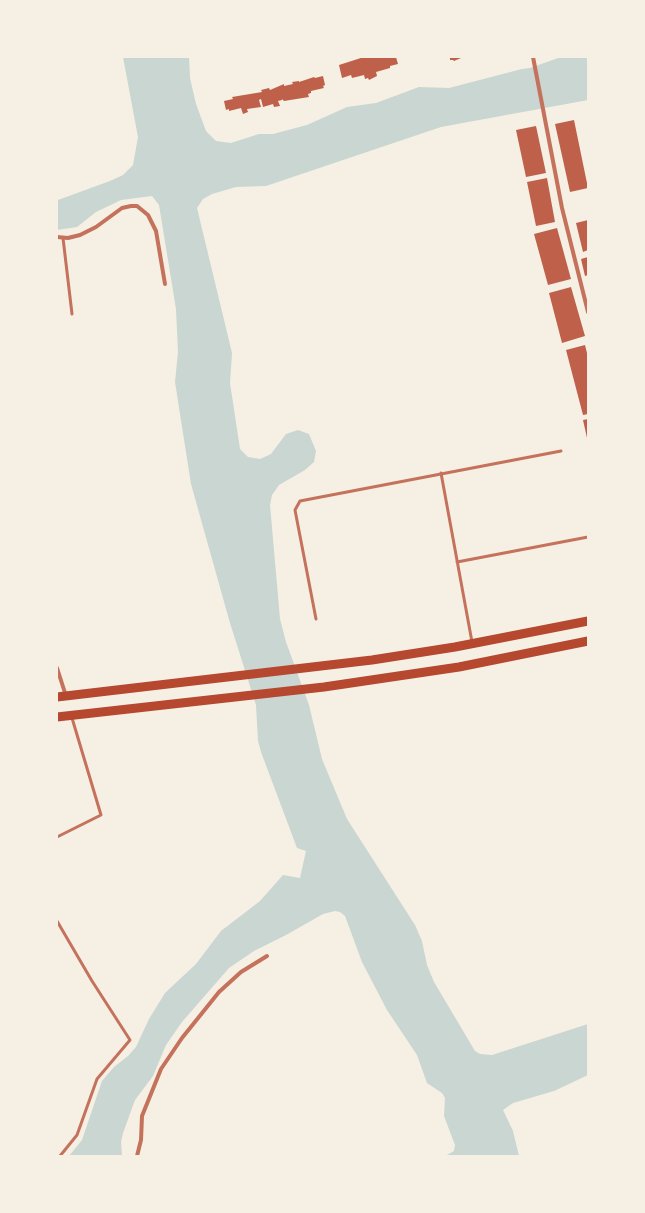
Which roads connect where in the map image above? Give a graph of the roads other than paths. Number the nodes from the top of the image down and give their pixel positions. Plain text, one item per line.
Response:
1 (533, 59) edge
2 (57, 237) edge
3 (63, 238) junction
4 (165, 284) dead end
5 (588, 312) edge
6 (72, 314) dead end
7 (561, 451) dead end
8 (441, 473) junction
9 (588, 537) edge
10 (457, 562) junction
11 (316, 619) dead end
12 (588, 620) edge
13 (588, 641) edge
14 (472, 644) junction
15 (57, 668) edge
16 (62, 696) edge
17 (71, 716) junction
18 (57, 718) edge
19 (57, 837) edge
20 (57, 921) edge
21 (267, 956) dead end
22 (60, 1156) edge
23 (137, 1156) edge

1 - 5 street
2 - 3 street
3 - 4 street
3 - 6 lane
7 - 8 lane
8 - 10 lane
8 - 11 lane
9 - 10 lane
10 - 14 lane
12 - 14 main road
13 - 17 main road
14 - 16 main road
15 - 16 street
17 - 18 main road
17 - 19 lane
20 - 22 lane
21 - 23 street

